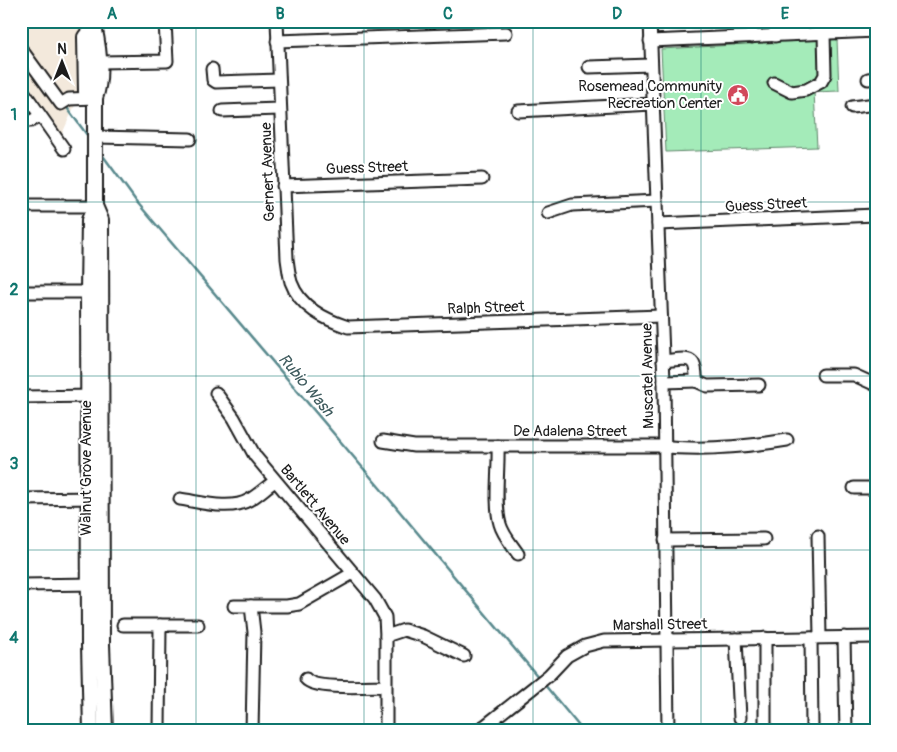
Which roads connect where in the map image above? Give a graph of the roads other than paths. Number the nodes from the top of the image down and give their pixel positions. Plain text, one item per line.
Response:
1 (165, 21) edge
2 (277, 21) edge
3 (650, 21) edge
4 (751, 21) edge
5 (775, 21) edge
6 (94, 24) edge
7 (851, 27) edge
8 (876, 31) edge
9 (506, 33) dead end
10 (824, 34) junction
11 (775, 36) junction
12 (752, 37) junction
13 (278, 41) junction
14 (650, 41) junction
15 (21, 49) edge
16 (98, 62) junction
17 (651, 65) junction
18 (589, 67) dead end
19 (212, 69) dead end
20 (279, 80) junction
21 (774, 83) dead end
22 (21, 88) edge
23 (95, 98) junction
24 (653, 104) junction
25 (876, 104) edge
26 (852, 107) dead end
27 (280, 109) junction
28 (518, 111) dead end
29 (222, 112) dead end
30 (40, 116) junction
31 (21, 121) edge
32 (96, 135) junction
33 (190, 139) dead end
34 (64, 150) dead end
35 (482, 179) dead end
36 (284, 186) junction
37 (657, 201) junction
38 (21, 206) edge
39 (95, 206) junction
40 (548, 213) dead end
41 (876, 214) edge
42 (658, 224) junction
43 (21, 292) edge
44 (95, 292) junction
45 (315, 313) joint
46 (661, 316) junction
47 (663, 361) junction
48 (823, 375) dead end
49 (696, 381) junction
50 (664, 382) junction
51 (759, 385) dead end
52 (876, 385) edge
53 (216, 393) dead end
54 (96, 396) junction
55 (21, 397) edge
56 (787, 440) dead end
57 (383, 441) dead end
58 (498, 446) junction
59 (664, 446) junction
60 (275, 481) junction
61 (854, 488) dead end
62 (876, 488) edge
63 (96, 498) junction
64 (180, 498) dead end
65 (21, 499) edge
66 (818, 536) dead end
67 (764, 539) dead end
68 (665, 540) junction
69 (518, 554) dead end
70 (353, 573) junction
71 (96, 584) junction
72 (21, 585) edge
73 (234, 606) dead end
74 (252, 606) junction
75 (123, 625) dead end
76 (160, 625) junction
77 (198, 625) dead end
78 (386, 636) junction
79 (815, 637) junction
80 (844, 637) junction
81 (876, 637) edge
82 (765, 638) junction
83 (666, 639) junction
84 (736, 639) junction
85 (464, 656) dead end
86 (306, 679) dead end
87 (385, 686) junction
88 (740, 718) dead end
89 (812, 727) dead end
90 (765, 728) dead end
91 (484, 729) edge
92 (91, 731) edge
93 (105, 731) edge
94 (159, 731) edge
95 (252, 731) edge
96 (386, 731) edge
97 (668, 731) edge
98 (846, 731) edge

1 - 16 street
2 - 13 street, Gernert Avenue
3 - 14 street, Muscatel Avenue
4 - 12 street
5 - 11 street
6 - 16 main road, Walnut Grove Avenue
6 - 23 main road, Walnut Grove Avenue
7 - 8 street
7 - 10 street
9 - 13 street
10 - 11 street
10 - 21 street
11 - 12 street
12 - 14 street
13 - 20 street, Gernert Avenue
14 - 17 street, Muscatel Avenue
15 - 23 street
16 - 23 main road, Walnut Grove Avenue
17 - 18 street
17 - 24 street, Muscatel Avenue
19 - 20 street
20 - 27 street, Gernert Avenue
22 - 30 street
23 - 32 main road, Walnut Grove Avenue
24 - 28 street
24 - 37 street, Muscatel Avenue
25 - 26 street
27 - 29 street
27 - 36 street, Gernert Avenue
30 - 31 street
30 - 34 street
32 - 33 street
32 - 39 main road, Walnut Grove Avenue
35 - 36 street, Guess Street
36 - 45 street, Gernert Avenue
37 - 40 street
37 - 42 street, Muscatel Avenue
38 - 39 street
39 - 44 main road, Walnut Grove Avenue
41 - 42 street, Guess Street
42 - 46 street, Muscatel Avenue
43 - 44 street
44 - 54 main road, Walnut Grove Avenue
45 - 46 street, Ralph Street
46 - 47 street, Muscatel Avenue
47 - 49 street
47 - 50 street, Muscatel Avenue
48 - 52 street
49 - 50 street
49 - 51 street
50 - 59 street, Muscatel Avenue
53 - 60 street, Bartlett Avenue
54 - 55 street
54 - 63 main road, Walnut Grove Avenue
56 - 59 street, De Adalena Street
57 - 58 street, De Adalena Street
58 - 59 street, De Adalena Street
58 - 69 street
59 - 68 street, Muscatel Avenue
60 - 64 street
60 - 70 street, Bartlett Avenue
61 - 62 street
63 - 65 street
63 - 71 main road, Walnut Grove Avenue
66 - 79 street
67 - 68 street
68 - 83 street, Muscatel Avenue
70 - 74 street
70 - 78 street, Bartlett Avenue
71 - 72 street
71 - 92 main road, Walnut Grove Avenue
71 - 93 main road, Walnut Grove Avenue
73 - 74 street
74 - 95 street
75 - 76 street
76 - 77 street
76 - 94 street
78 - 85 street
78 - 87 street, Bartlett Avenue
79 - 80 street, Marshall Street
79 - 82 street, Marshall Street
79 - 89 street
80 - 81 street, Marshall Street
80 - 98 street
82 - 84 street, Marshall Street
82 - 90 street
83 - 84 street, Marshall Street
83 - 91 street, Marshall Street
83 - 97 street, Muscatel Avenue
84 - 88 street
86 - 87 street
87 - 96 street, Bartlett Avenue

